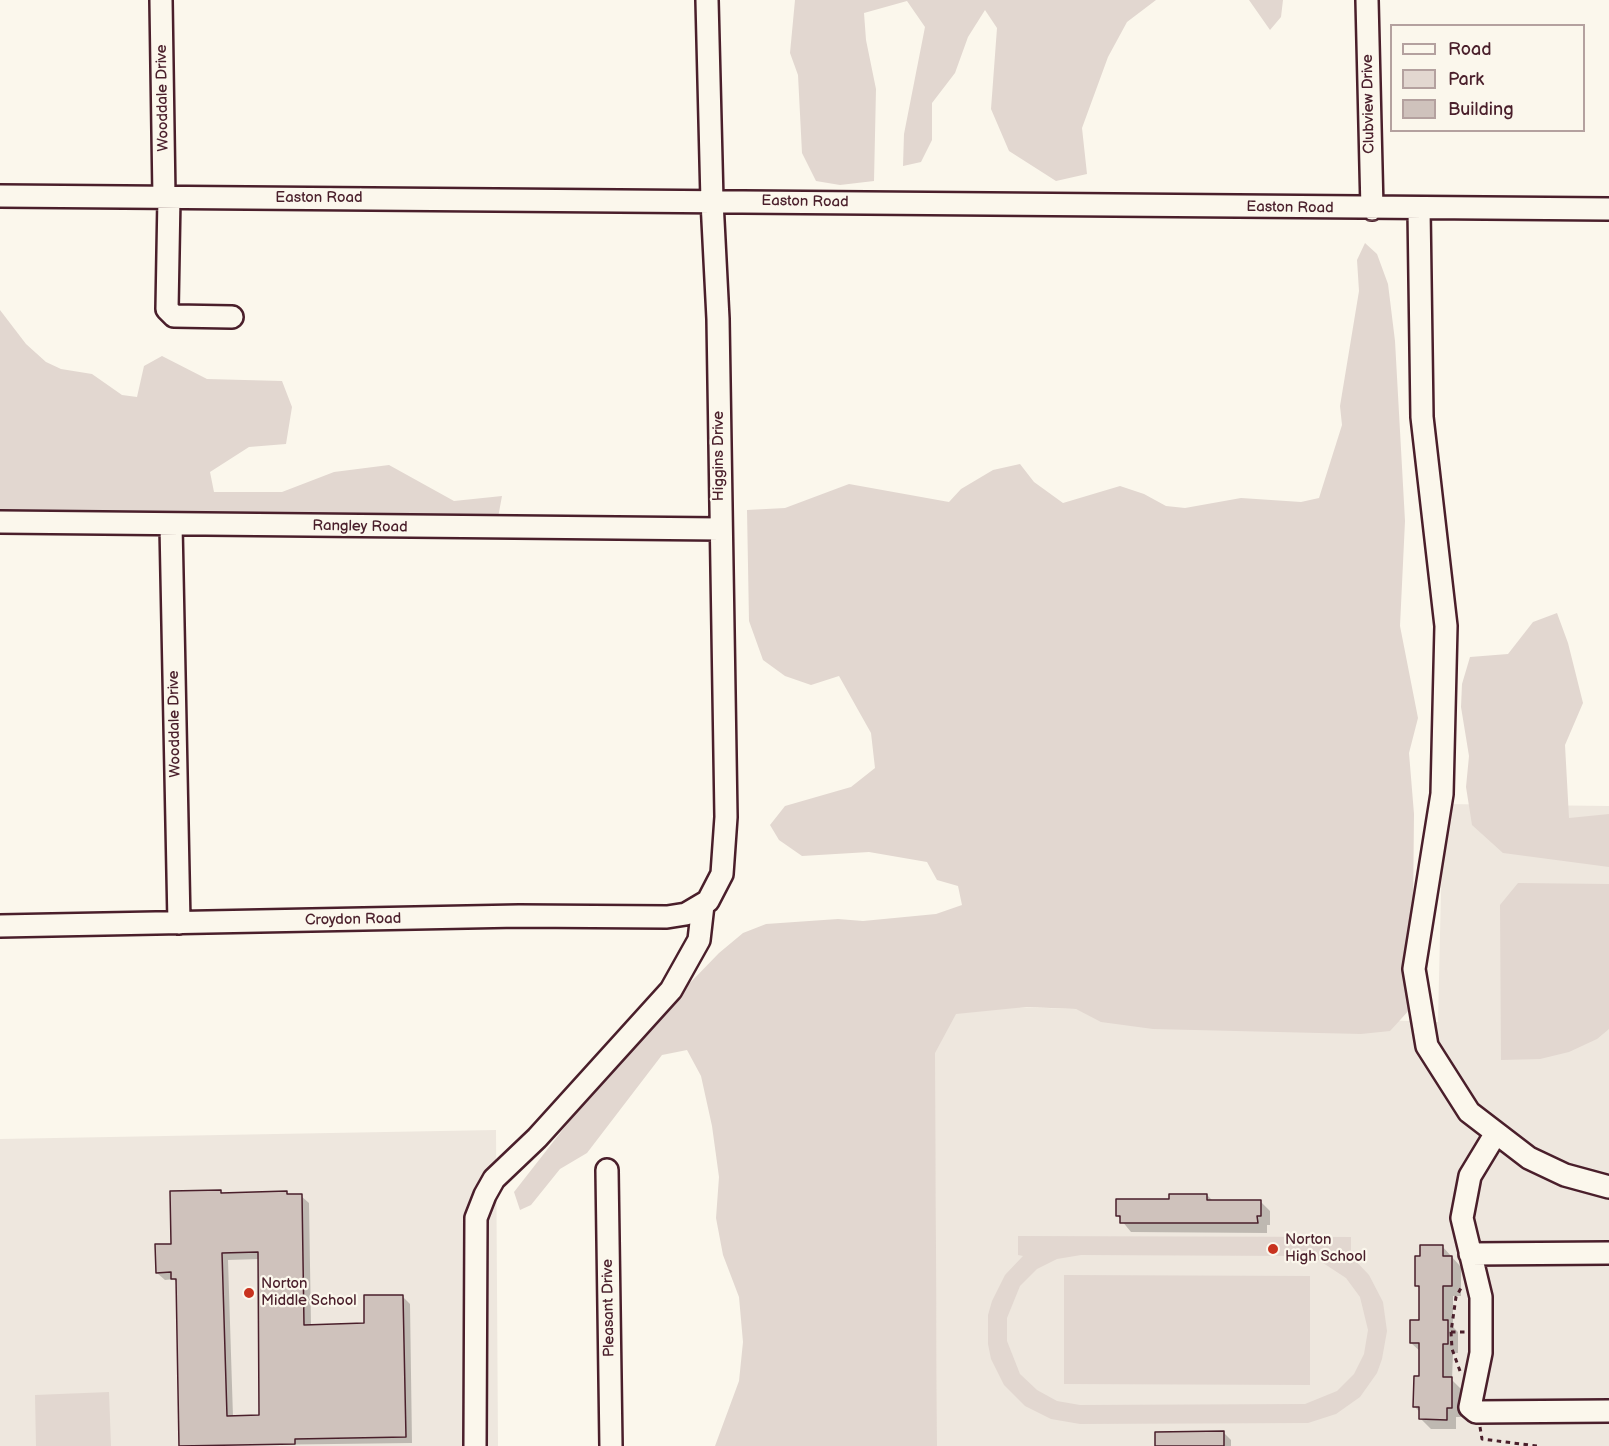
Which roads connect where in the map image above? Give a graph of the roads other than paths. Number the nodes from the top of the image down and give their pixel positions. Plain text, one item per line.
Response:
1 (161, 0) edge
2 (707, 0) edge
3 (1367, 0) edge
4 (0, 196) edge
5 (166, 197) junction
6 (712, 201) junction
7 (1372, 209) junction
8 (1419, 209) junction
9 (1609, 209) edge
10 (232, 316) dead end
11 (0, 522) edge
12 (171, 525) junction
13 (720, 529) junction
14 (703, 905) junction
15 (178, 923) junction
16 (0, 926) edge
17 (1496, 1133) junction
18 (607, 1170) dead end
19 (1609, 1187) edge
20 (1609, 1253) edge
21 (1470, 1254) junction
22 (1609, 1411) edge
23 (475, 1446) edge
24 (611, 1446) edge

1 - 5 street, Wooddale Drive
2 - 6 street, Higgins Drive
3 - 7 street, Clubview Drive
4 - 5 street, Easton Road
5 - 6 street, Easton Road
5 - 10 street, Wooddale Drive
6 - 7 street, Easton Road
6 - 13 street, Higgins Drive
7 - 8 street, Easton Road
8 - 9 street, Easton Road
8 - 17 street
11 - 12 street, Rangley Road
12 - 13 street, Rangley Road
12 - 15 street, Wooddale Drive
13 - 14 street, Higgins Drive
14 - 15 street, Croydon Road
14 - 23 street
15 - 16 street, Croydon Road
17 - 19 street
17 - 21 street
18 - 24 street, Pleasant Drive
20 - 21 street
21 - 22 street

